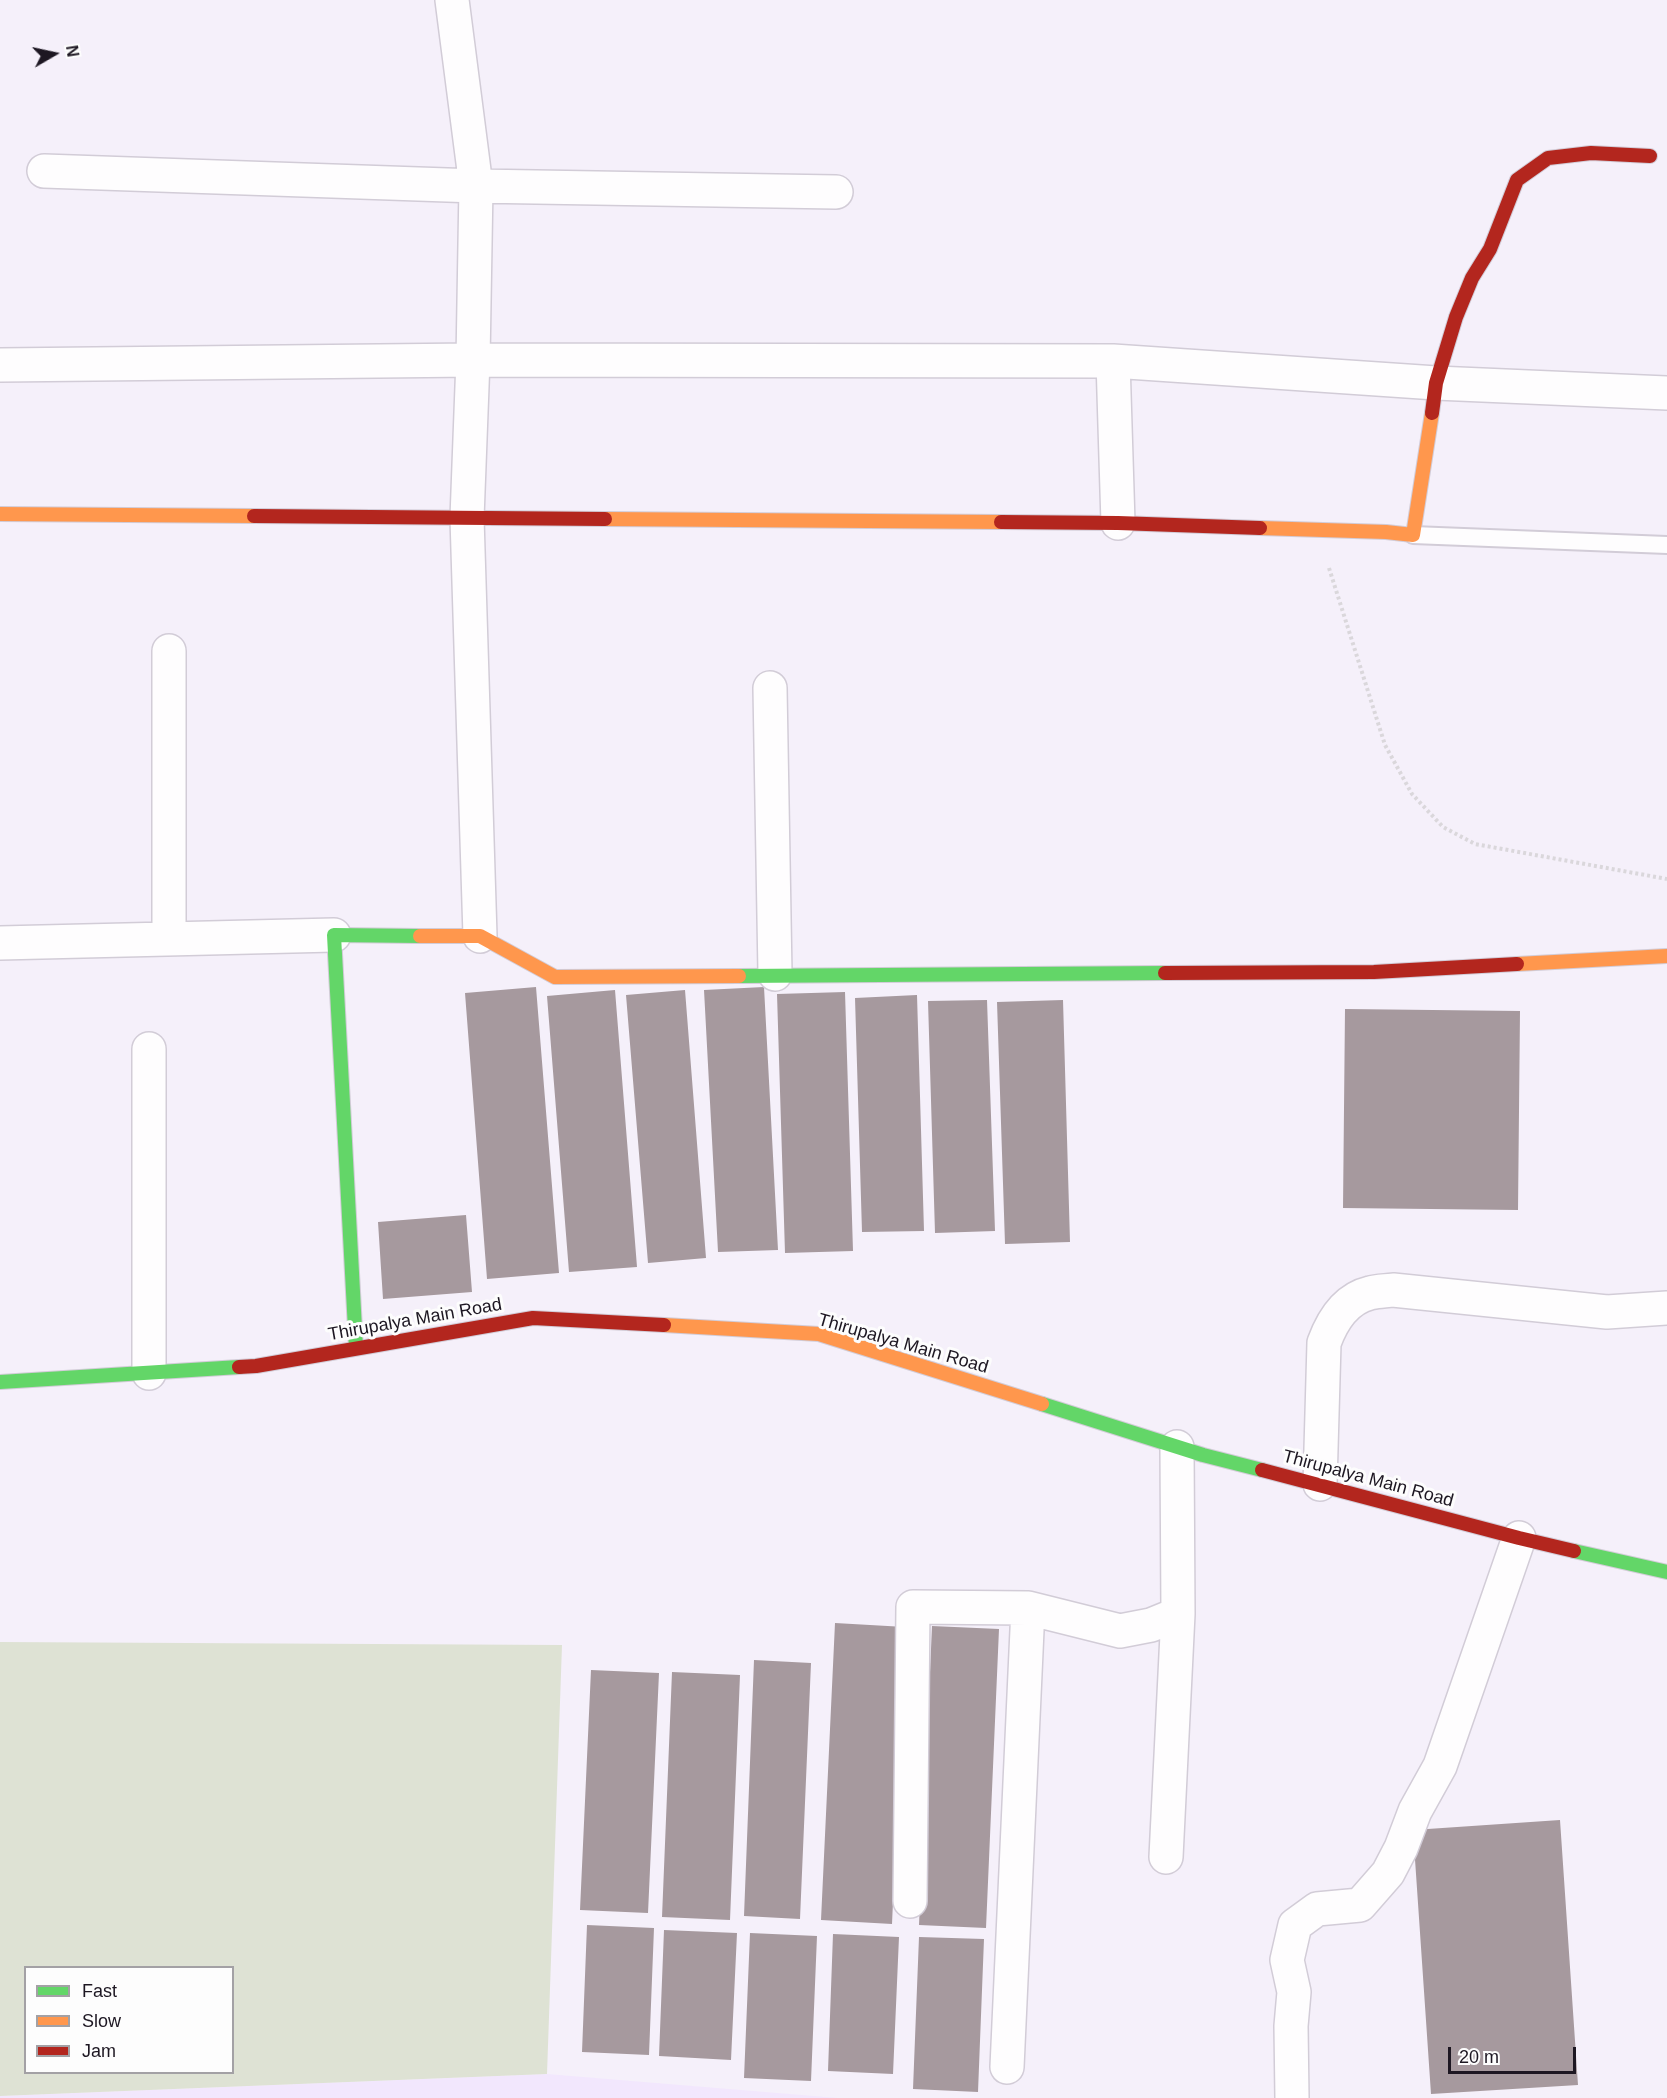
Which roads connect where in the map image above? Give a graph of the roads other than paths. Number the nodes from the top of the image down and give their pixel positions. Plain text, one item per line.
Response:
1 (452, 0) edge
2 (1650, 156) dead end
3 (44, 171) dead end
4 (476, 186) junction
5 (836, 192) dead end
6 (473, 360) junction
7 (1113, 361) junction
8 (0, 365) edge
9 (1436, 383) junction
10 (1667, 393) edge
11 (0, 514) edge
12 (467, 518) junction
13 (1118, 523) junction
14 (1413, 535) junction
15 (1667, 545) edge
16 (169, 651) dead end
17 (770, 688) dead end
18 (334, 935) junction
19 (480, 936) junction
20 (170, 939) junction
21 (0, 943) edge
22 (1667, 956) edge
23 (775, 974) junction
24 (149, 1049) dead end
25 (1667, 1308) edge
26 (356, 1348) junction
27 (149, 1373) junction
28 (0, 1382) edge
29 (1177, 1447) junction
30 (1320, 1484) junction
31 (1519, 1538) junction
32 (1667, 1572) edge
33 (1028, 1608) junction
34 (1178, 1614) junction
35 (1166, 1857) dead end
36 (910, 1901) dead end
37 (1007, 2067) dead end
38 (1292, 2098) edge

1 - 4 street
2 - 9 street
3 - 4 street
4 - 5 street
4 - 6 street
6 - 7 street
6 - 8 street
6 - 12 street
7 - 9 street
7 - 13 street
9 - 10 street
9 - 14 street
11 - 12 street
12 - 13 street
12 - 19 street
13 - 14 street
14 - 15 lane
16 - 20 street
17 - 23 street
18 - 19 street
18 - 20 street
18 - 26 street
19 - 23 street
20 - 21 street
22 - 23 street
24 - 27 street
25 - 30 street
26 - 27 street, Thirupalya Main Road
26 - 29 street, Thirupalya Main Road
27 - 28 street, Thirupalya Main Road
29 - 30 street, Thirupalya Main Road
29 - 34 street
30 - 31 street, Thirupalya Main Road
31 - 32 street, Thirupalya Main Road
31 - 38 street
33 - 34 street
33 - 36 street
33 - 37 street
34 - 35 street

